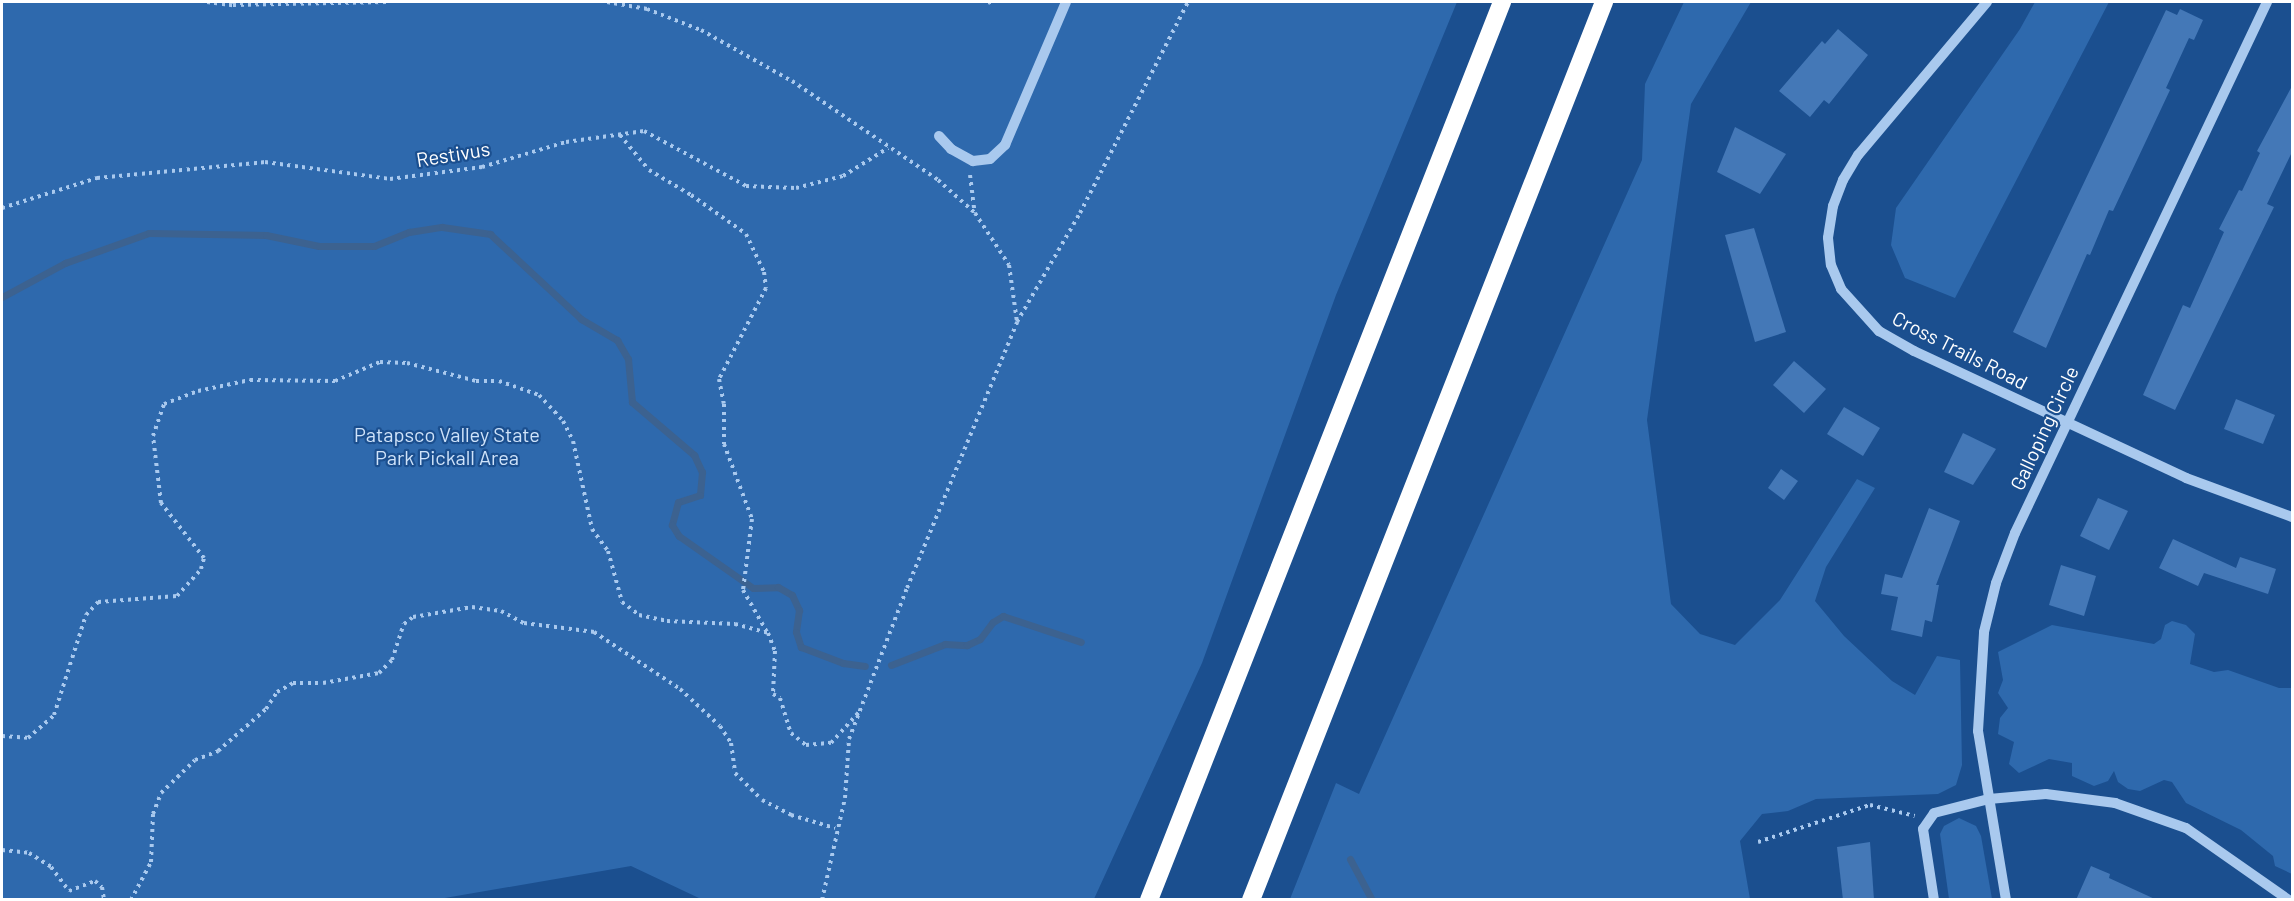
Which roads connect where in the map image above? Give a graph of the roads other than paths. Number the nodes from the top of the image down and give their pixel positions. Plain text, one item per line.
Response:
1 (1066, 2) edge
2 (1502, 2) edge
3 (1604, 2) edge
4 (1987, 2) edge
5 (2267, 2) edge
6 (939, 136) dead end
7 (2067, 422) junction
8 (2292, 517) edge
9 (1989, 799) junction
10 (1149, 900) edge
11 (1251, 900) edge
12 (1934, 900) edge
13 (2006, 900) edge
14 (2289, 900) edge

1 - 6 street
2 - 10 highway
3 - 11 highway
4 - 7 street, Cross Trails Road
5 - 7 street, Galloping Circle
7 - 8 street, Cross Trails Road
7 - 9 street, Galloping Circle
9 - 12 street
9 - 13 street, Galloping Circle
9 - 14 street

